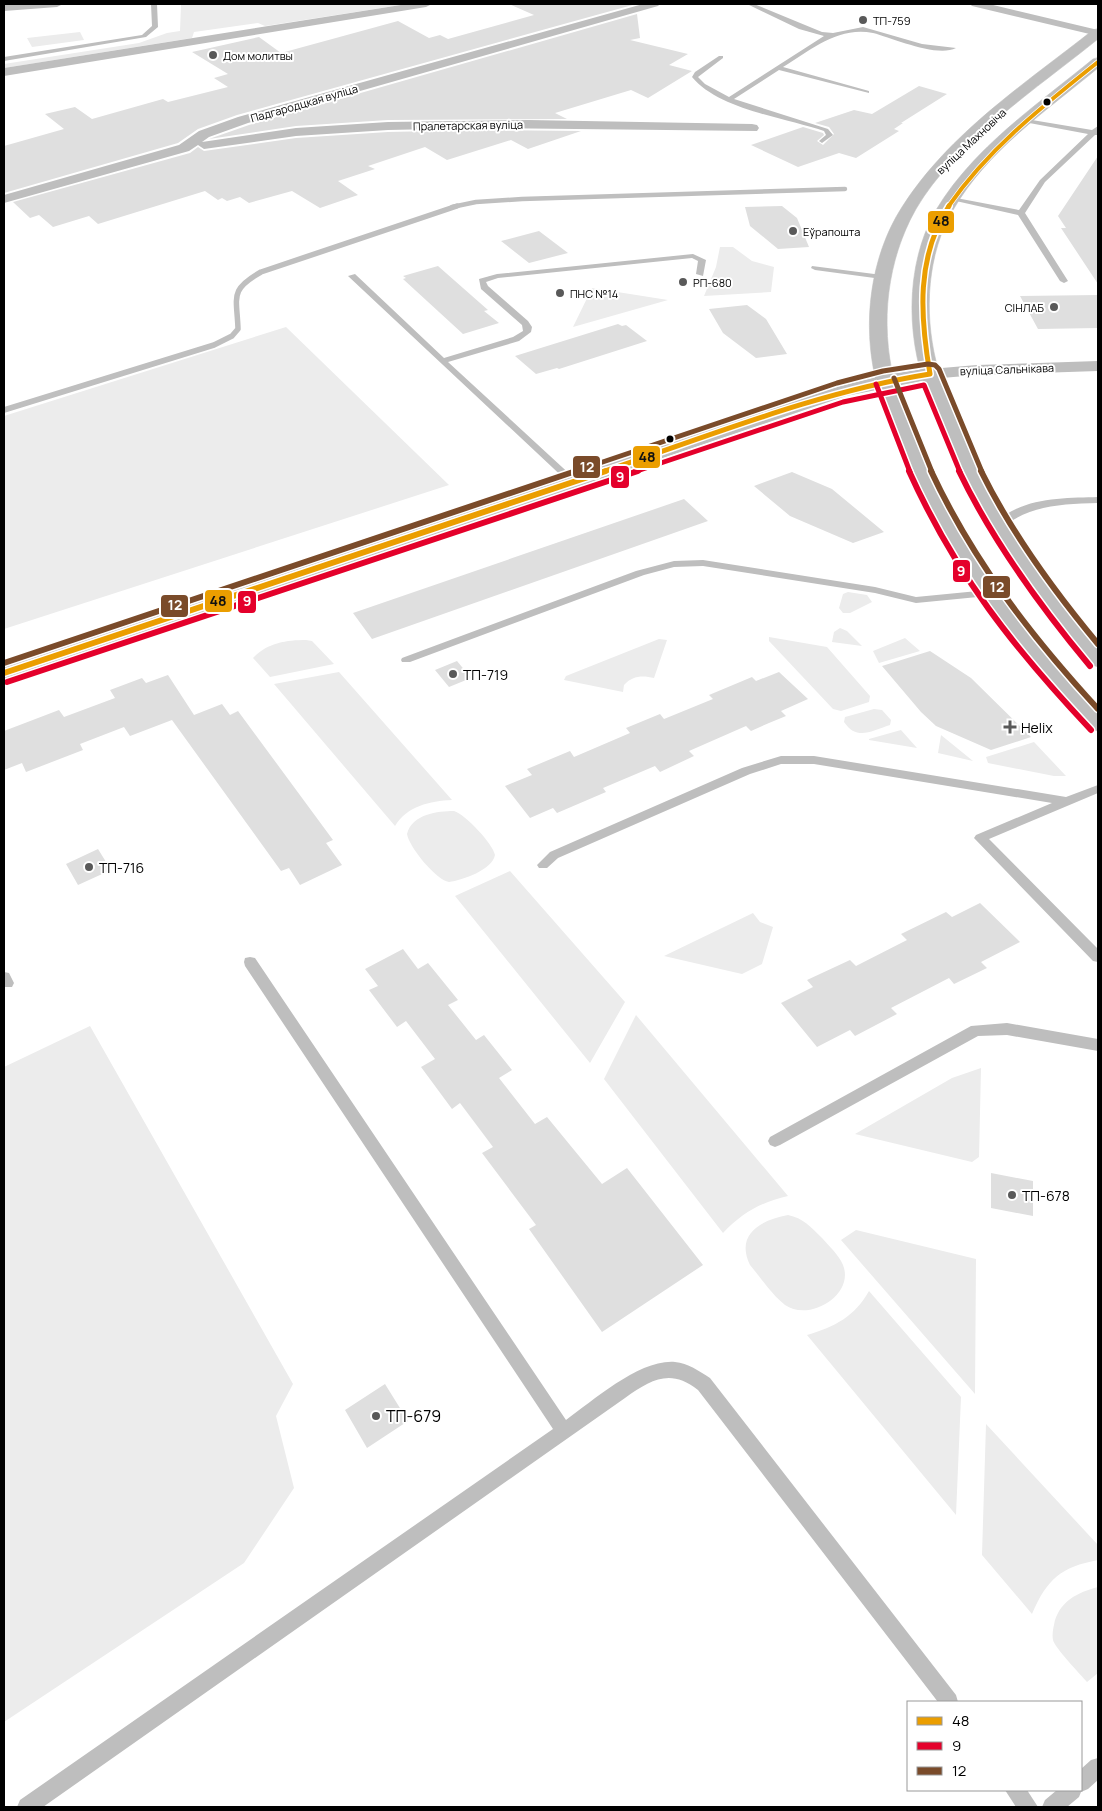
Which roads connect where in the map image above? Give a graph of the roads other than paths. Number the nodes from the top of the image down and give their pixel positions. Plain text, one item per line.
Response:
1 (57, 4) edge
2 (154, 4) edge
3 (426, 4) edge
4 (654, 4) edge
5 (750, 4) edge
6 (976, 4) edge
7 (1009, 4) edge
8 (4, 8) edge
9 (594, 10) dead end
10 (609, 16) junction
11 (1098, 25) edge
12 (1098, 33) edge
13 (830, 35) junction
14 (953, 48) dead end
15 (721, 57) dead end
16 (4, 59) edge
17 (1098, 62) edge
18 (778, 68) junction
19 (4, 72) edge
20 (867, 92) dead end
21 (729, 99) junction
22 (1026, 121) junction
23 (752, 128) dead end
24 (1097, 131) edge
25 (822, 140) dead end
26 (184, 148) junction
27 (4, 199) edge
28 (951, 199) junction
29 (1021, 213) junction
30 (815, 268) dead end
31 (700, 274) dead end
32 (352, 276) dead end
33 (882, 277) junction
34 (1064, 281) dead end
35 (442, 361) junction
36 (1098, 366) edge
37 (930, 374) junction
38 (885, 381) junction
39 (572, 482) junction
40 (1098, 500) edge
41 (999, 525) junction
42 (988, 593) junction
43 (1098, 659) edge
44 (406, 660) dead end
45 (4, 673) edge
46 (1098, 723) edge
47 (1098, 789) edge
48 (1067, 801) junction
49 (543, 865) dead end
50 (1098, 957) edge
51 (250, 962) dead end
52 (1098, 1045) edge
53 (775, 1141) dead end
54 (564, 1431) junction
55 (948, 1701) edge
56 (1098, 1767) edge
57 (1082, 1781) edge
58 (1015, 1791) edge
59 (1071, 1791) edge
60 (28, 1807) edge
61 (1028, 1807) edge
62 (1052, 1807) edge

1 - 8 street
2 - 16 lane
3 - 19 street
4 - 10 street, Падгародцкая вуліца
5 - 13 lane
6 - 12 street
7 - 11 street
9 - 10 street
10 - 26 street, Падгародцкая вуліца
12 - 33 main road, вуліца Махновіча
13 - 14 lane
13 - 18 lane
15 - 21 lane
17 - 22 main road, вуліца Махновіча
18 - 20 lane
18 - 21 lane
21 - 25 lane
22 - 24 lane
22 - 28 main road, вуліца Махновіча
23 - 26 street, Пралетарская вуліца
24 - 29 lane
26 - 27 street, Падгародцкая вуліца
28 - 29 lane
28 - 37 main road, вуліца Махновіча
29 - 34 lane
30 - 33 lane
31 - 35 lane
32 - 35 lane
33 - 38 main road, вуліца Махновіча
35 - 39 lane
36 - 37 street, вуліца Сальнікава
37 - 38 main road, вуліца Сальнікава
37 - 41 main road, вуліца Махновіча
38 - 39 main road, вуліца Сальнікава
38 - 42 main road, вуліца Махновіча
39 - 45 main road, вуліца Сальнікава
40 - 41 lane
41 - 43 main road, вуліца Махновіча
42 - 44 lane
42 - 46 main road, вуліца Махновіча
47 - 48 lane
48 - 49 lane
48 - 50 lane
51 - 54 lane
52 - 53 lane
54 - 55 lane
54 - 60 lane
56 - 57 lane
58 - 61 lane
59 - 62 lane

